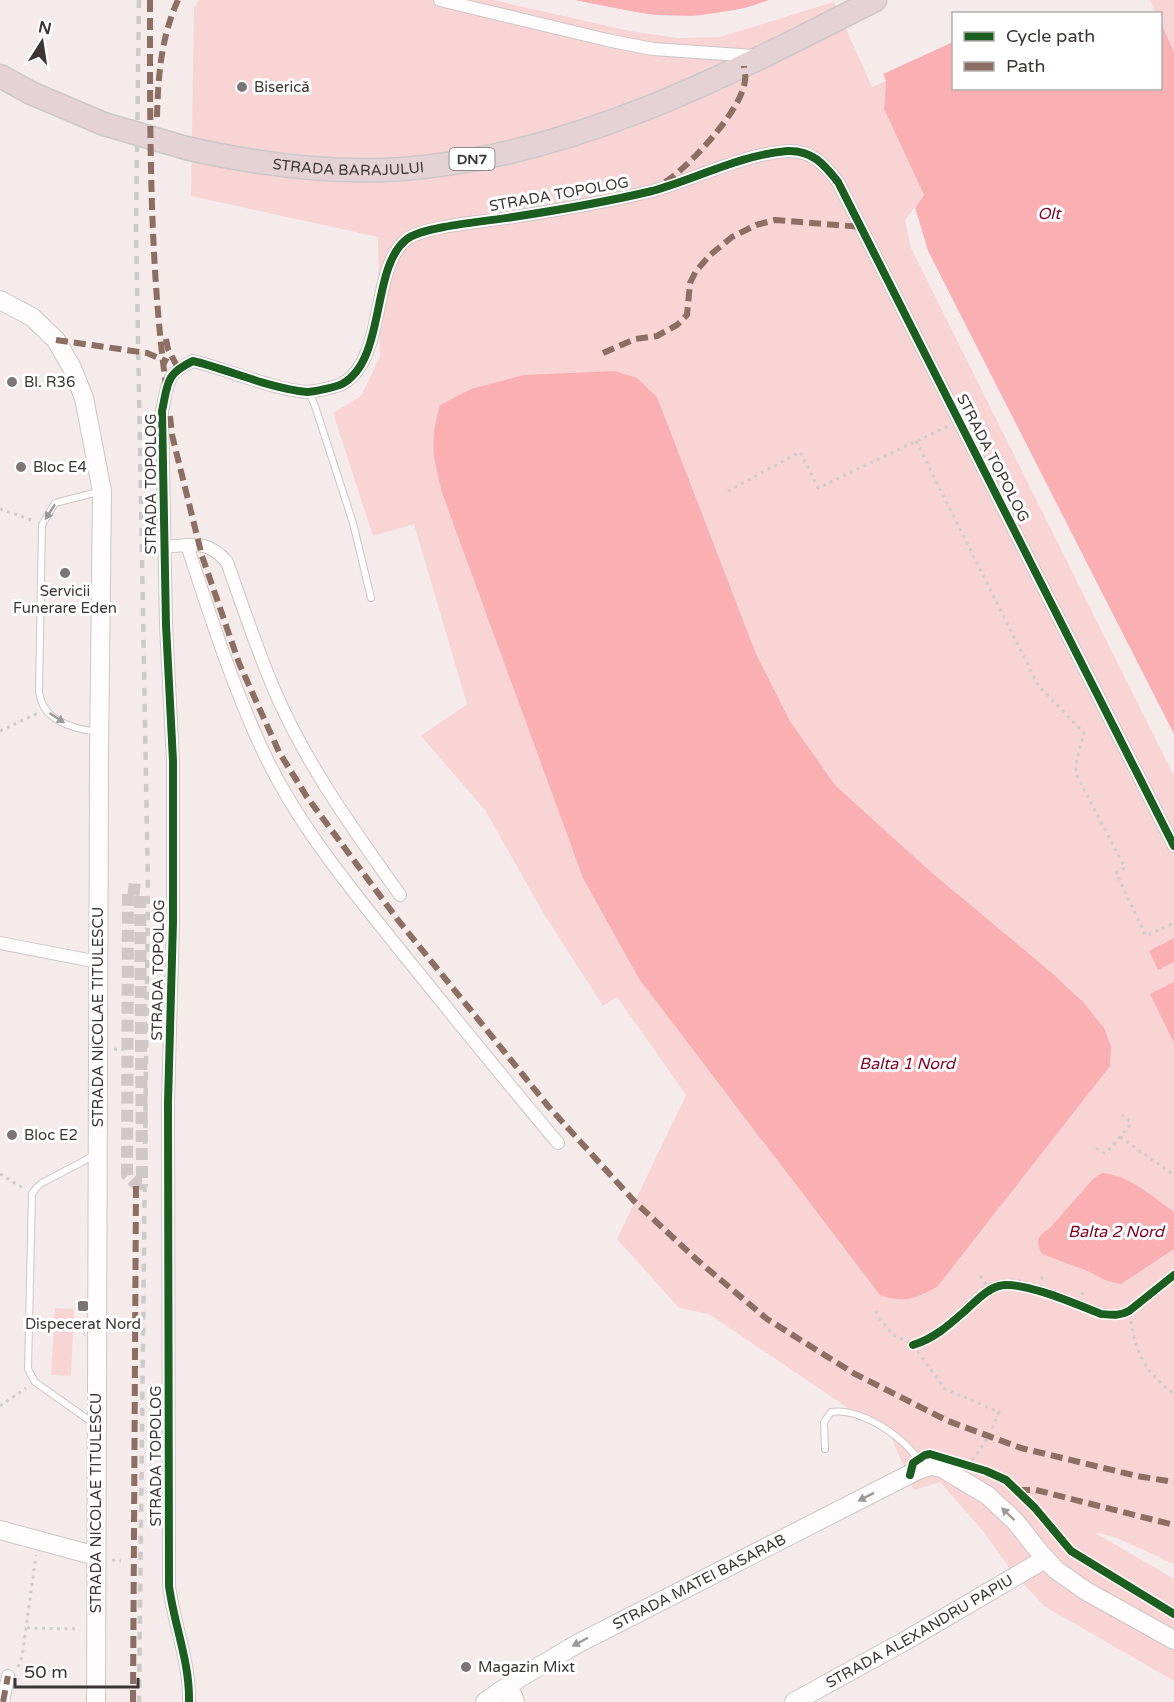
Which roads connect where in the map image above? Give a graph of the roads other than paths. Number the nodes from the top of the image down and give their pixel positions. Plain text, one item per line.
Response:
1 (440, 0) edge
2 (875, 0) edge
3 (765, 56) junction
4 (0, 76) edge
5 (0, 300) edge
6 (309, 392) junction
7 (102, 491) junction
8 (187, 545) junction
9 (164, 547) junction
10 (371, 598) dead end
11 (99, 732) junction
12 (1174, 846) edge
13 (400, 895) dead end
14 (0, 943) edge
15 (98, 962) junction
16 (558, 1143) dead end
17 (97, 1154) junction
18 (96, 1425) junction
19 (825, 1449) dead end
20 (921, 1469) junction
21 (0, 1530) edge
22 (103, 1557) junction
23 (1045, 1559) junction
24 (1174, 1640) edge
25 (8, 1676) road end
26 (493, 1697) edge
27 (3, 1702) edge
28 (96, 1702) edge
29 (189, 1702) edge
30 (515, 1702) edge
31 (794, 1702) edge

1 - 3 street
2 - 3 highway, STRADA BARAJULUI / DN7
3 - 4 highway, STRADA BARAJULUI / DN7, bridge
5 - 7 main road, STRADA NICOLAE TITULESCU
6 - 9 street, STRADA TOPOLOG
6 - 10 lane
6 - 12 street, STRADA TOPOLOG
7 - 11 main road, STRADA NICOLAE TITULESCU
7 -> 11 lane
8 - 9 street
8 - 13 street
8 - 16 street
9 - 29 street, STRADA TOPOLOG
11 - 15 main road, STRADA NICOLAE TITULESCU
14 - 15 street
15 - 17 main road, STRADA NICOLAE TITULESCU
17 - 18 main road, STRADA NICOLAE TITULESCU
17 - 18 lane
18 - 22 main road, STRADA NICOLAE TITULESCU
19 - 20 lane
23 -> 20 main road
20 -> 26 main road, STRADA MATEI BASARAB
21 - 22 main road
22 - 28 main road, STRADA NICOLAE TITULESCU
23 - 24 main road
23 - 31 main road, STRADA ALEXANDRU PAPIU
25 - 27 street
26 - 30 main road

